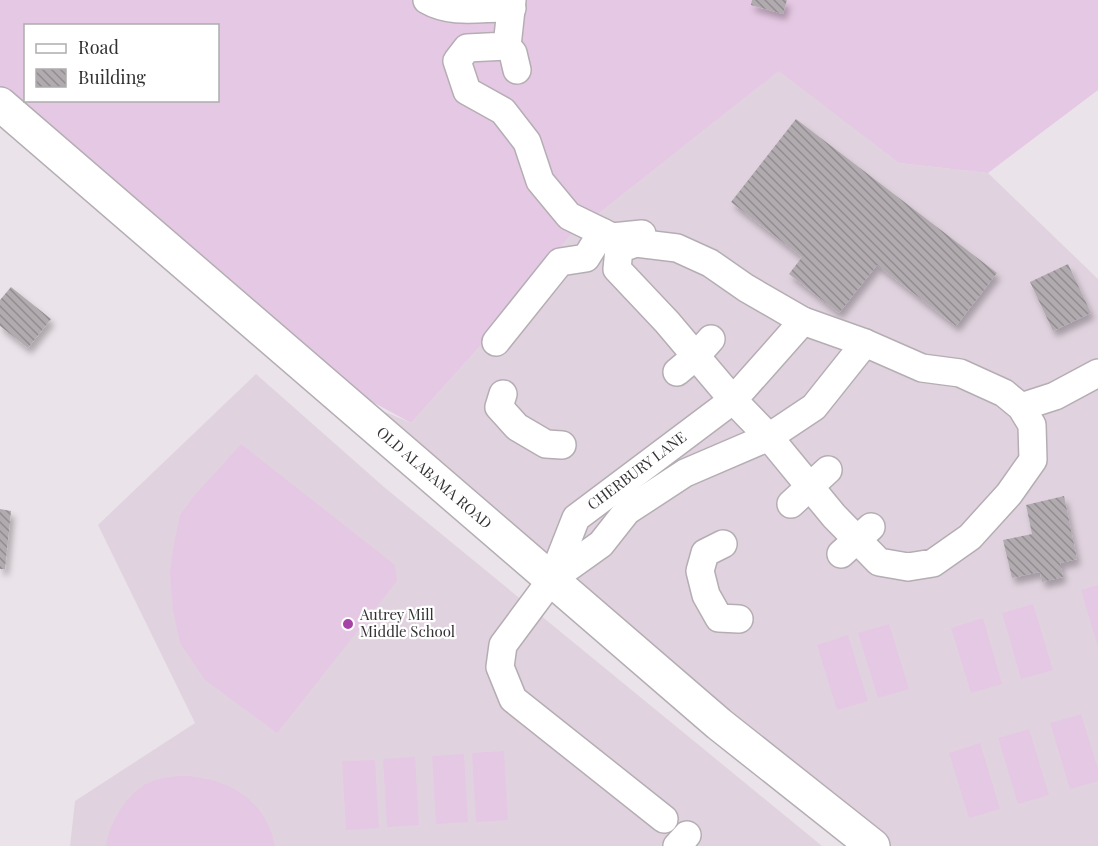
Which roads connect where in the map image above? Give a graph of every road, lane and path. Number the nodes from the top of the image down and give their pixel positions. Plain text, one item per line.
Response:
1 (427, 0) edge
2 (512, 4) edge
3 (0, 104) edge
4 (602, 232) junction
5 (661, 232) dead end
6 (803, 321) junction
7 (496, 342) dead end
8 (865, 343) junction
9 (1098, 373) edge
10 (502, 394) dead end
11 (733, 400) junction
12 (1006, 403) junction
13 (769, 437) junction
14 (562, 445) dead end
15 (668, 447) junction
16 (685, 473) junction
17 (723, 544) dead end
18 (552, 579) junction
19 (739, 619) dead end
20 (664, 819) dead end
21 (873, 846) edge

1 - 2 street
2 - 4 street
3 - 18 main road, OLD ALABAMA ROAD
4 - 5 street
4 - 7 street
6 - 8 street
6 - 11 street, CHERBURY LANE
6 - 11 street
8 - 12 street
8 - 13 street, CHERBURY LANE
9 - 12 street
10 - 14 street
11 - 13 street
11 - 15 street, CHERBURY LANE
12 - 13 street
13 - 16 street, CHERBURY LANE
15 - 16 street
15 - 18 street, CHERBURY LANE
16 - 18 street, CHERBURY LANE
17 - 19 street
18 - 20 street
18 - 21 main road, OLD ALABAMA ROAD

